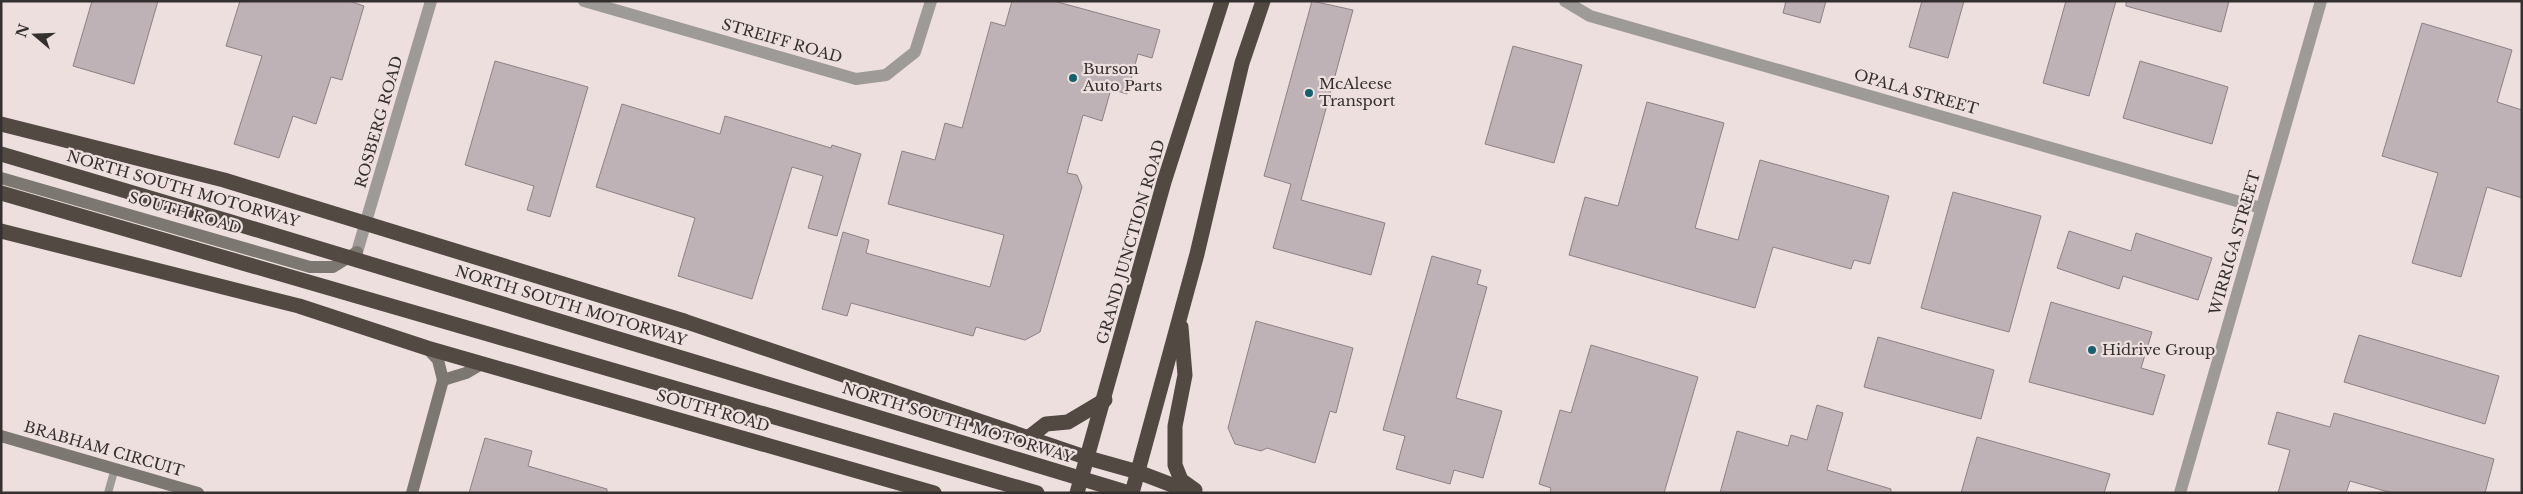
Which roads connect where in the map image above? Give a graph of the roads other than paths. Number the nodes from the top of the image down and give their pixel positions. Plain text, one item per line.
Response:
1 (431, 1) edge
2 (584, 1) edge
3 (932, 1) edge
4 (1222, 1) edge
5 (1263, 1) edge
6 (1565, 1) edge
7 (2320, 1) edge
8 (1, 124) edge
9 (1, 154) edge
10 (1, 178) edge
11 (1, 192) edge
12 (2261, 208) junction
13 (7, 233) edge
14 (357, 252) joint
15 (1181, 315) junction
16 (427, 348) junction
17 (482, 363) junction
18 (443, 380) junction
19 (1105, 400) junction
20 (1, 436) edge
21 (1028, 438) junction
22 (1088, 458) junction
23 (115, 468) junction
24 (1138, 472) junction
25 (108, 493) edge
26 (198, 493) edge
27 (412, 493) edge
28 (934, 493) edge
29 (1037, 493) edge
30 (1078, 493) edge
31 (1130, 493) edge
32 (1193, 493) edge
33 (1199, 493) edge
34 (2180, 493) edge

1 - 14 street, ROSBERG ROAD
2 - 3 street, STREIFF ROAD
4 - 19 highway, GRAND JUNCTION ROAD
5 - 15 highway
6 - 12 street, OPALA STREET
7 - 12 street, WIRRIGA STREET
8 - 21 highway, bridge
9 - 31 highway, NORTH SOUTH MOTORWAY, bridge
10 - 14 street, SOUTH ROAD
11 - 29 highway
12 - 34 street, WIRRIGA STREET
13 - 16 highway, SOUTH ROAD
15 - 24 highway
15 - 33 highway
16 - 17 highway, SOUTH ROAD
16 - 18 street
17 - 18 street
17 - 28 highway, SOUTH ROAD
18 - 27 street
19 - 21 highway
19 - 22 highway, GRAND JUNCTION ROAD
20 - 23 street, BRABHAM CIRCUIT
21 - 22 highway
22 - 24 highway
22 - 30 highway, GRAND JUNCTION ROAD
23 - 25 lane
23 - 26 street, BRABHAM CIRCUIT
24 - 31 highway
24 - 32 highway

